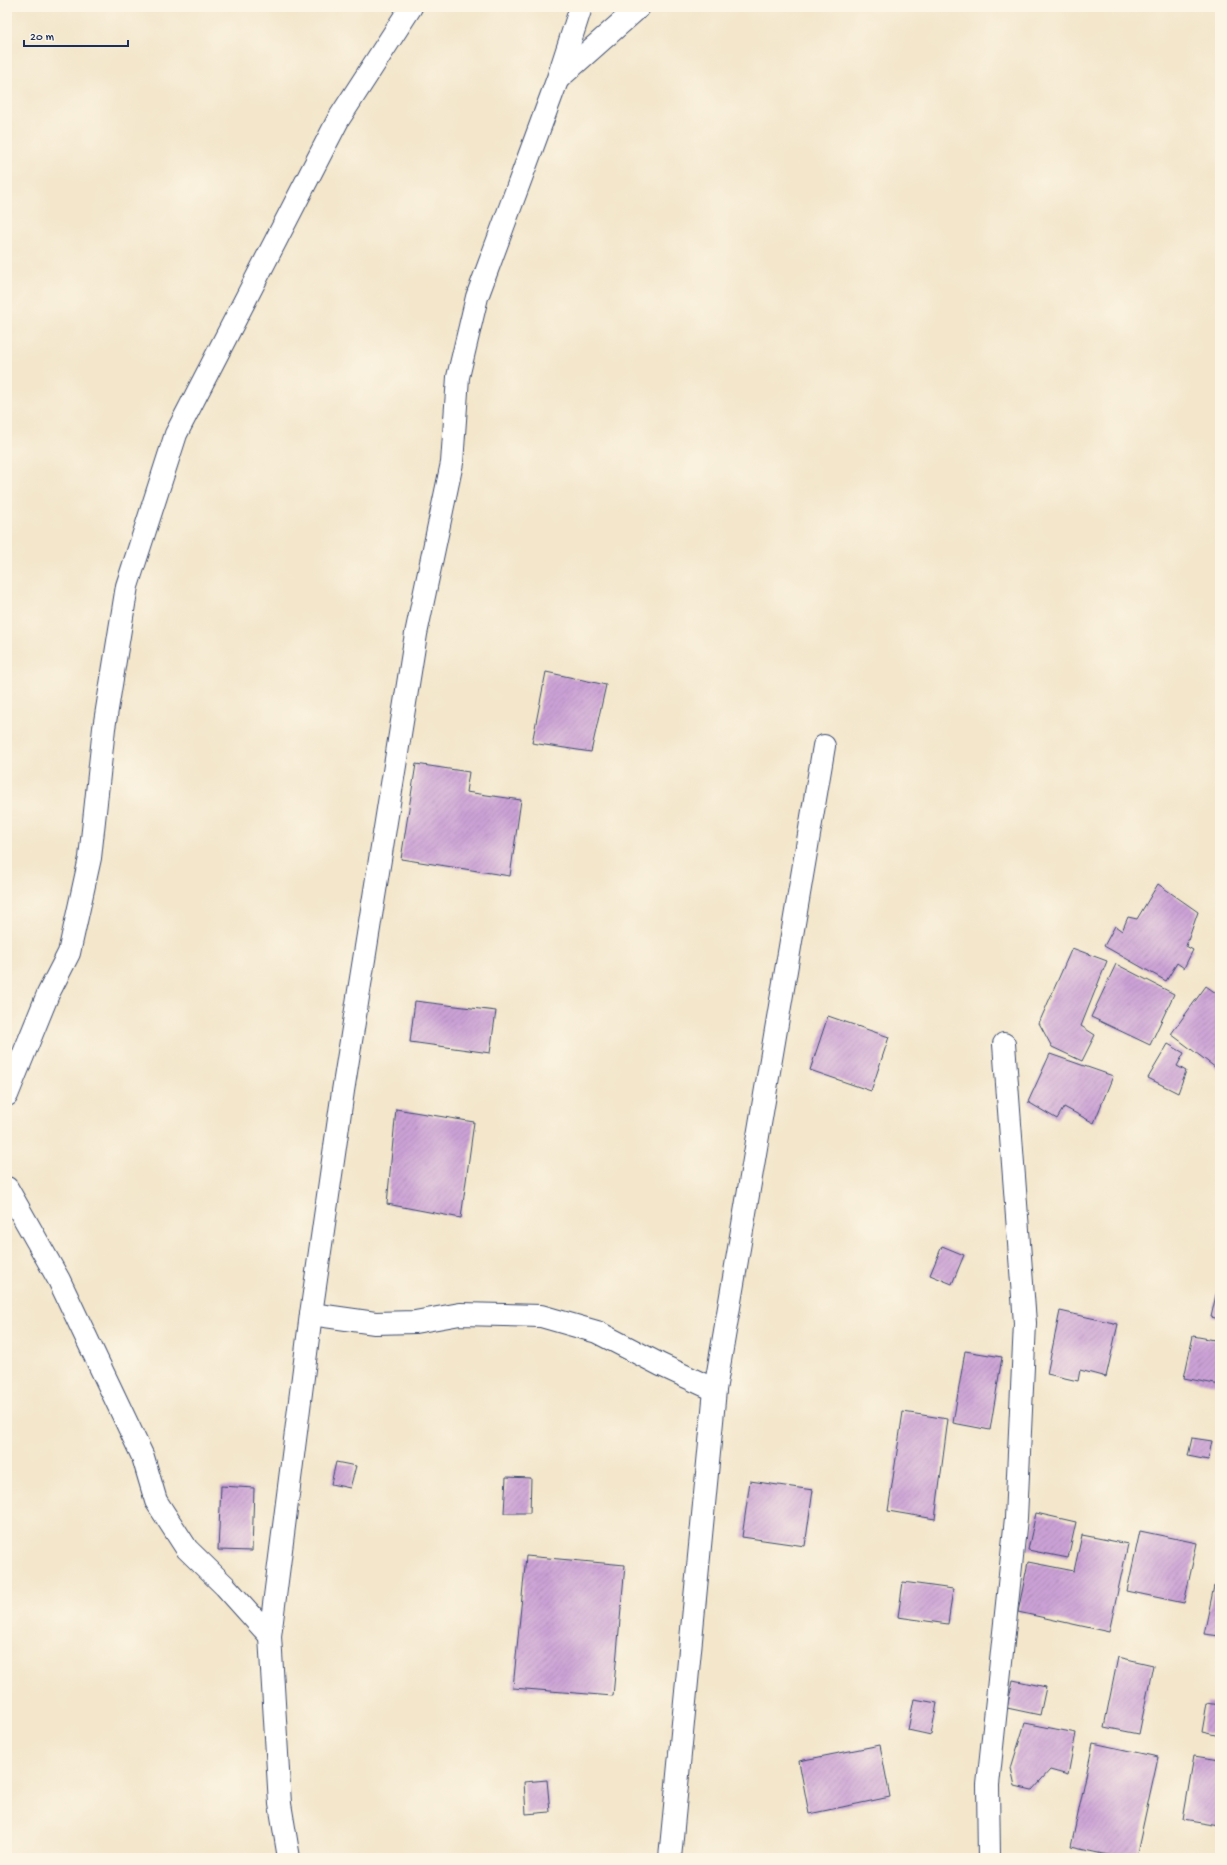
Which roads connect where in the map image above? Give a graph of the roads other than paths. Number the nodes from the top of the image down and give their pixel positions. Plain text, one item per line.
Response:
1 (410, 7) edge
2 (582, 7) edge
3 (639, 7) edge
4 (558, 78) junction
5 (824, 746) dead end
6 (1004, 1044) dead end
7 (7, 1095) edge
8 (7, 1188) edge
9 (310, 1314) junction
10 (715, 1390) junction
11 (270, 1636) junction
12 (288, 1858) edge
13 (670, 1858) edge
14 (990, 1858) edge

1 - 7 street
2 - 4 street
3 - 4 street
4 - 9 street
5 - 10 street
6 - 14 street
8 - 11 street
9 - 10 street
9 - 11 street
10 - 13 street
11 - 12 street

